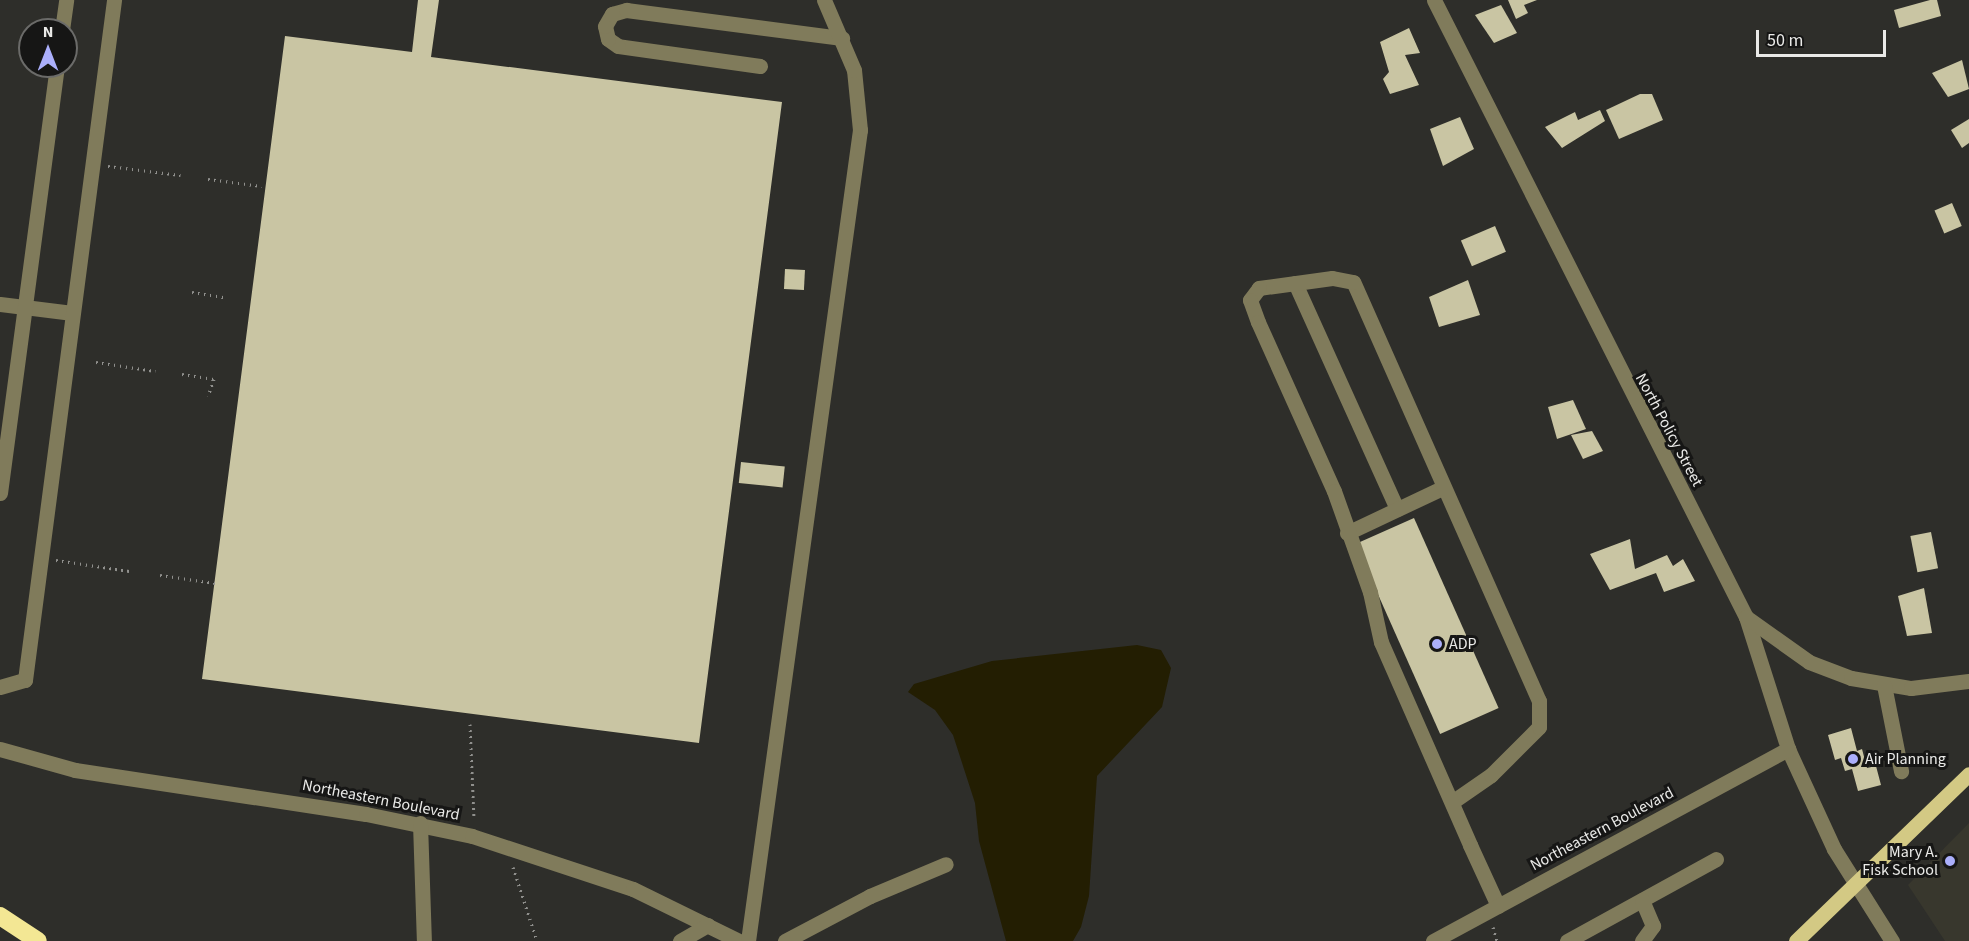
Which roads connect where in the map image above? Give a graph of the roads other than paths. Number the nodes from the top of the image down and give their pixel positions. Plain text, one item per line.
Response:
1 (66, 0) edge
2 (114, 0) edge
3 (824, 0) edge
4 (1434, 0) edge
5 (64, 18) edge
6 (842, 38) junction
7 (760, 66) dead end
8 (55, 78) edge
9 (1295, 283) junction
10 (0, 304) edge
11 (25, 308) junction
12 (72, 313) junction
13 (1442, 488) junction
14 (0, 493) edge
15 (1397, 509) junction
16 (1347, 533) junction
17 (1746, 617) junction
18 (1969, 681) edge
19 (1884, 685) junction
20 (0, 687) edge
21 (0, 749) edge
22 (1788, 749) junction
23 (1900, 771) dead end
24 (1969, 774) edge
25 (1452, 802) junction
26 (420, 824) junction
27 (1716, 859) dead end
28 (946, 864) dead end
29 (1854, 883) junction
30 (1642, 900) junction
31 (1498, 906) junction
32 (0, 916) edge
33 (708, 925) junction
34 (38, 941) edge
35 (424, 941) edge
36 (680, 941) edge
37 (739, 941) edge
38 (748, 941) edge
39 (785, 941) edge
40 (1432, 941) edge
41 (1567, 941) edge
42 (1642, 941) edge
43 (1796, 941) edge
44 (1892, 941) edge

1 - 5 street
2 - 12 street
3 - 6 street
4 - 17 street, North Policy Street
6 - 7 street
6 - 38 street
8 - 11 street
9 - 13 street
9 - 15 street
9 - 16 street
10 - 11 street
11 - 12 street
11 - 14 street
12 - 20 street
13 - 15 street
13 - 25 street
15 - 16 street
16 - 25 street
17 - 19 street
17 - 22 street, North Policy Street
18 - 19 street
19 - 23 street
21 - 26 street, Northeastern Boulevard
22 - 29 street, North Policy Street
22 - 31 street, Northeastern Boulevard
24 - 29 main road
25 - 31 street
26 - 33 street, Northeastern Boulevard
26 - 35 street
27 - 30 street
28 - 39 street
29 - 43 main road
29 - 44 street, North Policy Street
30 - 41 street
30 - 42 street
31 - 40 street, Northeastern Boulevard
32 - 34 highway
33 - 36 street
33 - 37 street, Northeastern Boulevard

